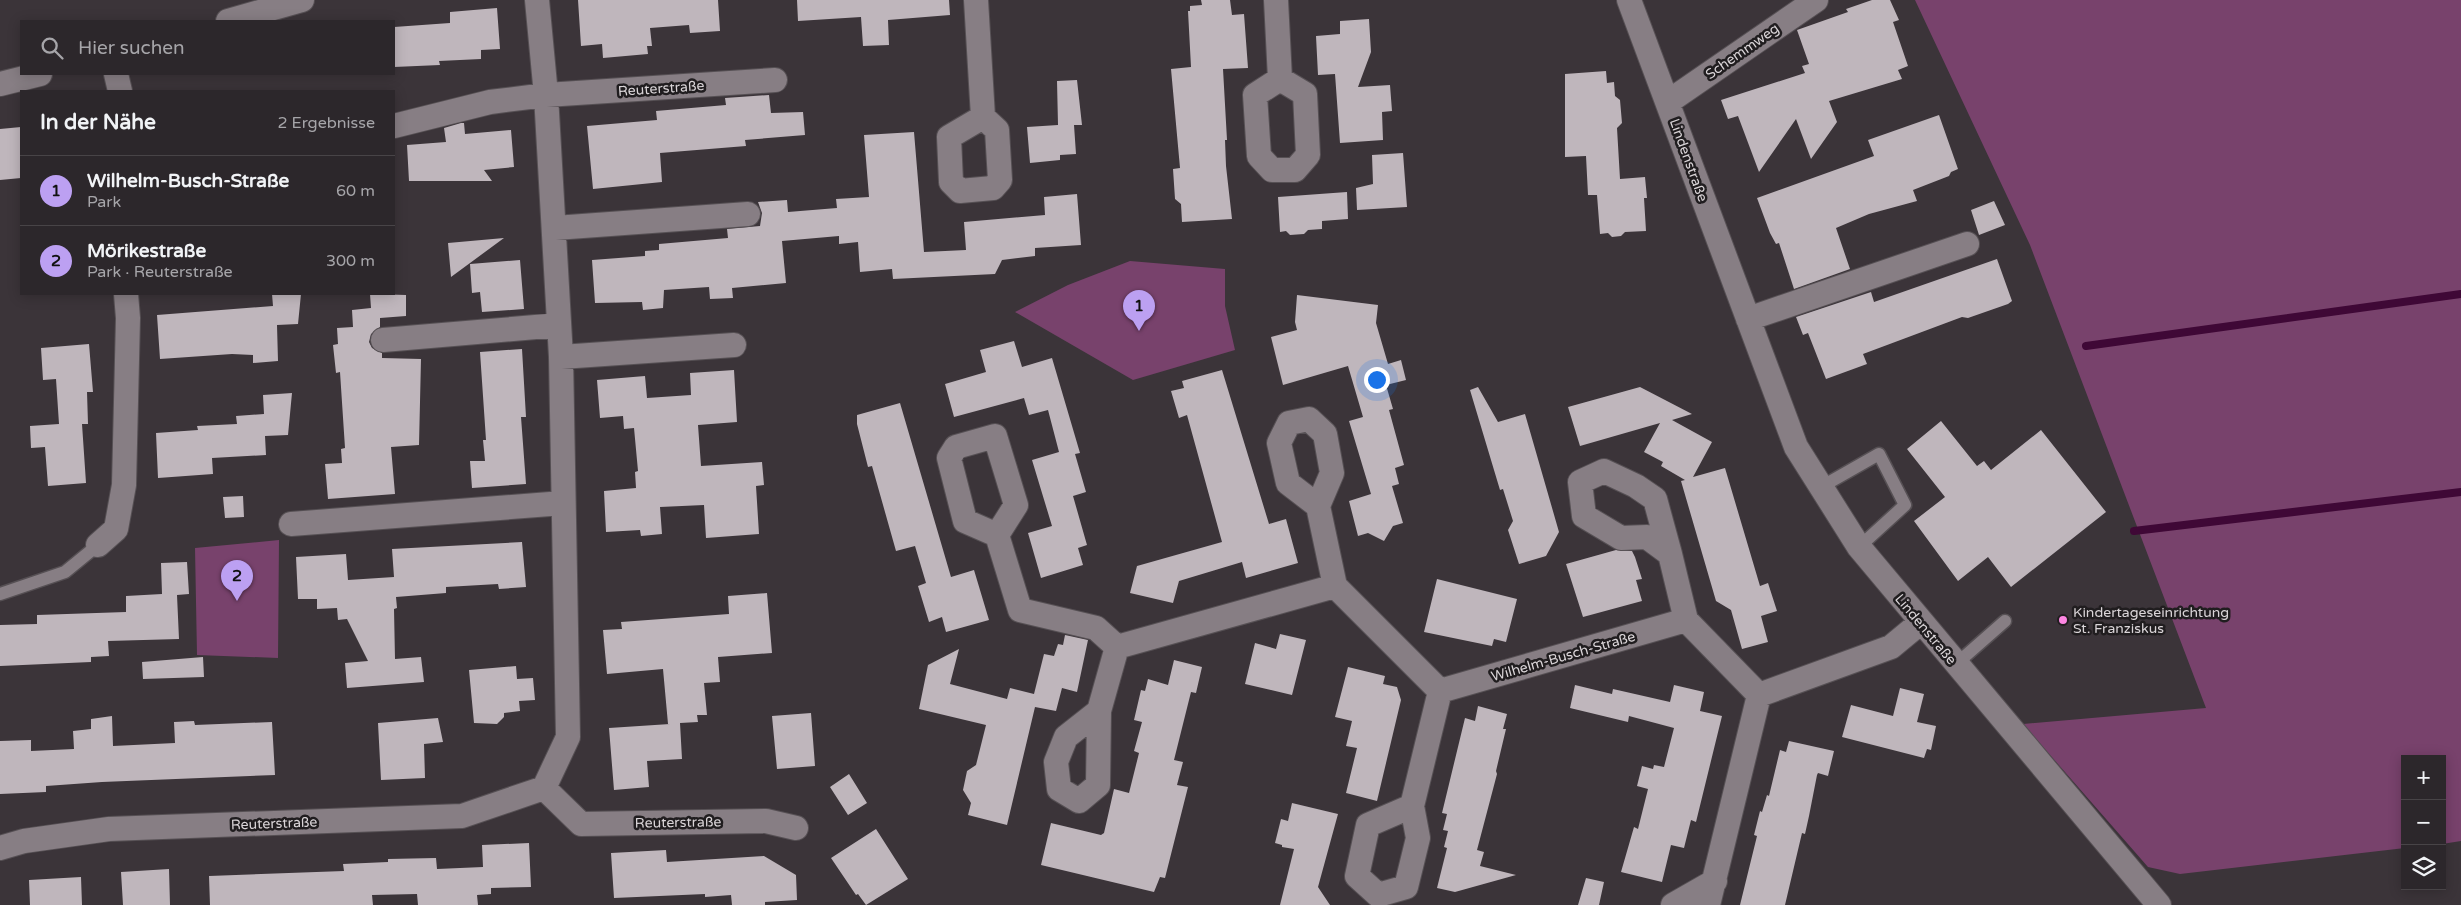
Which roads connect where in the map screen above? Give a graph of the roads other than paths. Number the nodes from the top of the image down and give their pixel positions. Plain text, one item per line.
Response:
1 (302, 0) edge
2 (537, 0) edge
3 (976, 0) edge
4 (1276, 0) edge
5 (1629, 0) edge
6 (1816, 0) edge
7 (232, 20) edge
8 (36, 75) edge
9 (116, 75) edge
10 (1280, 79) dead end
11 (775, 80) dead end
12 (0, 84) edge
13 (120, 90) edge
14 (546, 95) junction
15 (1668, 102) junction
16 (983, 117) dead end
17 (395, 126) edge
18 (748, 214) dead end
19 (555, 228) junction
20 (1967, 244) dead end
21 (126, 295) edge
22 (1748, 319) junction
23 (559, 325) junction
24 (383, 340) dead end
25 (734, 345) dead end
26 (561, 357) junction
27 (1821, 487) junction
28 (563, 503) junction
29 (1318, 506) dead end
30 (291, 524) dead end
31 (997, 535) dead end
32 (98, 545) joint
33 (1859, 547) junction
34 (1670, 554) dead end
35 (1335, 586) junction
36 (0, 594) edge
37 (1686, 620) junction
38 (2005, 621) dead end
39 (1920, 623) junction
40 (1117, 647) junction
41 (1955, 665) junction
42 (1440, 691) junction
43 (1759, 695) junction
44 (1099, 711) dead end
45 (544, 788) junction
46 (1412, 806) dead end
47 (796, 828) dead end
48 (0, 848) edge
49 (1714, 881) junction
50 (1673, 905) edge
51 (1708, 905) edge
52 (2159, 905) edge

1 - 7 street
2 - 14 street
3 - 16 street
4 - 10 street
5 - 15 street, Lindenstraße
6 - 15 street, Schemmweg
8 - 12 street
9 - 13 street
11 - 14 street, Reuterstraße
14 - 17 street, Reuterstraße
14 - 19 street
15 - 22 street, Lindenstraße
18 - 19 street
19 - 23 street
20 - 22 street
21 - 32 street
22 - 27 street, Lindenstraße
23 - 24 street
23 - 26 street
25 - 26 street
26 - 28 street
27 - 33 street, Lindenstraße
27 - 33 lane
28 - 30 street
28 - 45 street
29 - 35 street
31 - 40 street
32 - 36 lane
33 - 39 street, Lindenstraße
34 - 37 street
35 - 40 street
35 - 42 street
37 - 42 street, Wilhelm-Busch-Straße
37 - 43 street
38 - 41 lane
39 - 41 street, Lindenstraße
39 - 43 street
40 - 44 street
41 - 52 street, Lindenstraße
42 - 46 street
43 - 49 street
45 - 47 street, Reuterstraße
45 - 48 street, Reuterstraße
49 - 50 street
49 - 51 street

